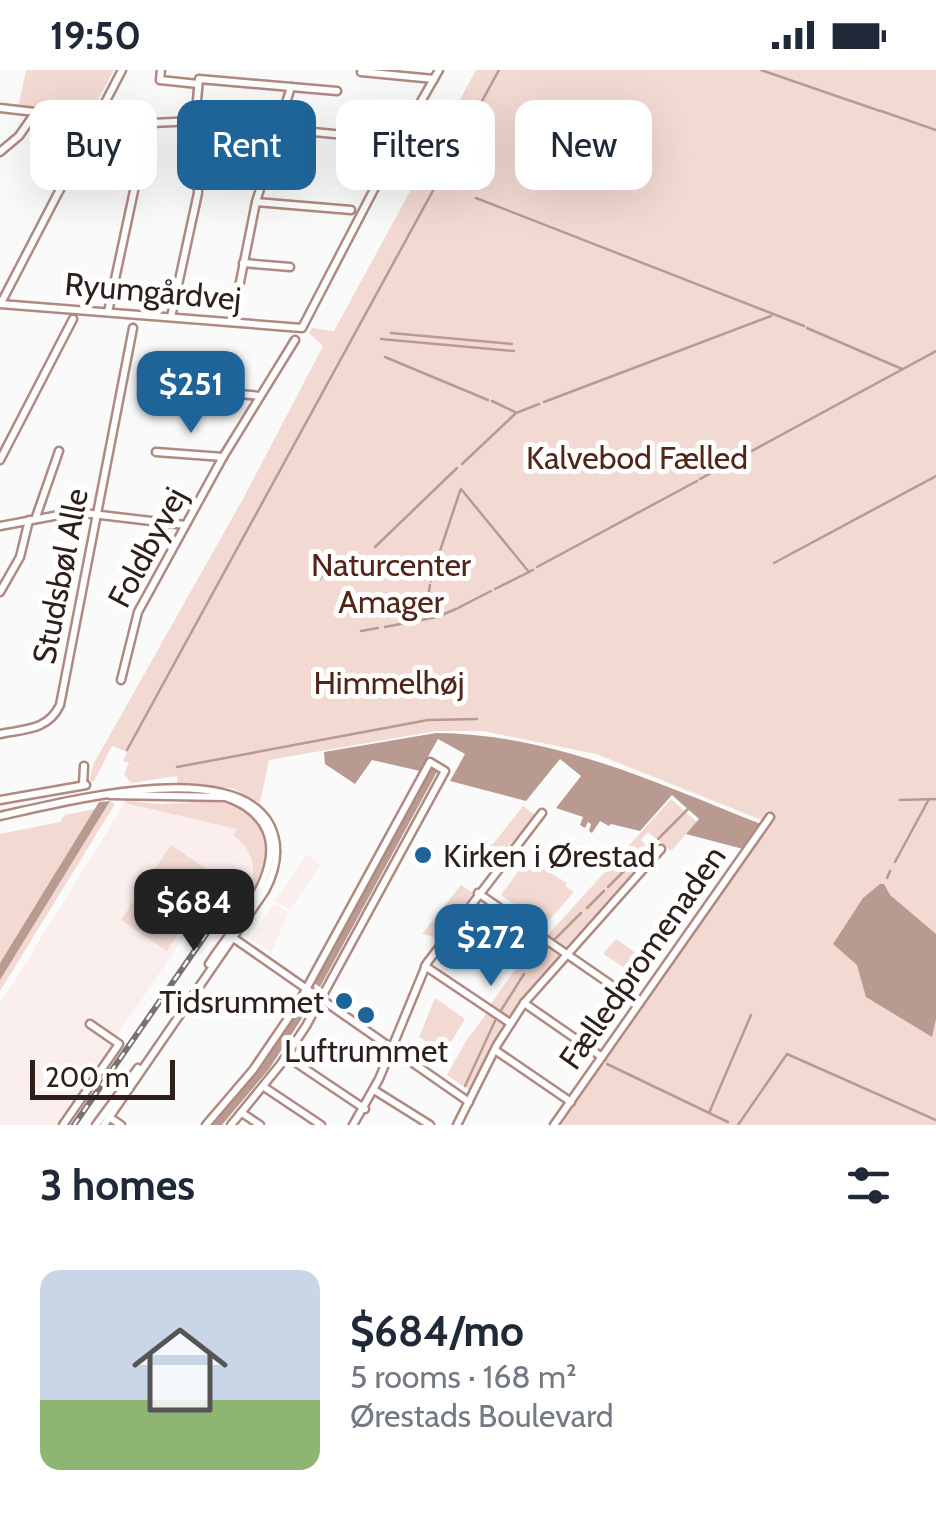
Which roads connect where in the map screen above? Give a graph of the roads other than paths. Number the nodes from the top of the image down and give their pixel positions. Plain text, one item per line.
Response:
1 (122, 70) edge
2 (161, 70) edge
3 (182, 70) edge
4 (439, 70) edge
5 (362, 72) edge
6 (434, 79) junction
7 (180, 82) junction
8 (198, 84) junction
9 (291, 87) junction
10 (337, 91) dead end
11 (106, 100) edge
12 (197, 100) edge
13 (287, 100) edge
14 (422, 100) edge
15 (0, 108) edge
16 (30, 112) edge
17 (30, 122) edge
18 (0, 152) edge
19 (59, 190) edge
20 (134, 190) edge
21 (198, 190) edge
22 (260, 190) edge
23 (374, 190) edge
24 (256, 202) junction
25 (351, 210) dead end
26 (243, 263) junction
27 (290, 267) dead end
28 (0, 304) edge
29 (108, 312) junction
30 (170, 317) junction
31 (73, 319) dead end
32 (232, 322) junction
33 (134, 328) dead end
34 (295, 340) dead end
35 (170, 387) dead end
36 (260, 396) junction
37 (59, 451) dead end
38 (156, 452) dead end
39 (223, 456) junction
40 (0, 460) edge
41 (98, 514) junction
42 (32, 519) junction
43 (185, 525) junction
44 (0, 526) edge
45 (0, 592) edge
46 (121, 680) dead end
47 (0, 734) edge
48 (84, 766) dead end
49 (0, 800) edge
50 (542, 813) dead end
51 (0, 816) edge
52 (770, 817) dead end
53 (661, 850) dead end
54 (365, 883) junction
55 (378, 890) junction
56 (478, 893) junction
57 (230, 936) junction
58 (326, 951) junction
59 (566, 954) junction
60 (342, 960) junction
61 (425, 966) junction
62 (306, 990) junction
63 (321, 1000) junction
64 (524, 1002) junction
65 (639, 1004) junction
66 (510, 1023) junction
67 (90, 1024) dead end
68 (287, 1039) junction
69 (392, 1049) junction
70 (494, 1050) junction
71 (286, 1056) junction
72 (602, 1058) junction
73 (264, 1087) junction
74 (374, 1090) junction
75 (469, 1102) junction
76 (571, 1102) junction
77 (365, 1109) junction
78 (242, 1112) junction
79 (107, 1115) junction
80 (357, 1124) edge
81 (63, 1125) edge
82 (96, 1125) edge
83 (104, 1125) edge
84 (121, 1125) edge
85 (206, 1125) edge
86 (231, 1125) edge
87 (260, 1125) edge
88 (320, 1125) edge
89 (430, 1125) edge
90 (457, 1125) edge
91 (554, 1125) edge

1 - 11 street
2 - 7 street
3 - 7 street
4 - 6 street
5 - 6 street
6 - 14 street
7 - 8 street
8 - 9 street
8 - 12 street
9 - 10 street
9 - 13 street
15 - 16 street
17 - 18 street
19 - 28 street
20 - 29 street
21 - 30 street
22 - 24 street
23 - 32 street, Ryumgårdvej
24 - 25 street
24 - 26 street
26 - 27 street
26 - 32 street
28 - 29 street, Ryumgårdvej
29 - 30 street, Ryumgårdvej
30 - 32 street, Ryumgårdvej
31 - 40 street
33 - 41 street, Studsbøl Alle
34 - 36 street, Foldbyvej
35 - 36 street
36 - 39 street, Foldbyvej
37 - 42 street
38 - 39 street
39 - 43 street, Foldbyvej
41 - 42 street
41 - 43 street
41 - 47 street, Studsbøl Alle
42 - 44 street
42 - 45 street
43 - 46 street, Foldbyvej
48 - 49 street
50 - 56 street
51 - 57 street
52 - 65 street, Fælledpromenaden
53 - 59 street
54 - 55 street
54 - 55 street
54 - 58 street
55 - 60 street
56 - 59 street
56 - 61 street
57 - 62 street
57 - 79 street
58 - 60 street
58 - 62 street
59 - 64 street
59 - 65 street
60 - 63 street
61 - 66 street
61 - 69 street
62 - 63 street
62 - 68 street
63 - 68 street
63 - 69 street
64 - 66 street
64 - 72 street
65 - 72 street, Fælledpromenaden
66 - 70 street
67 - 81 street
68 - 71 street
68 - 85 street
69 - 74 street
69 - 75 street
70 - 75 street
70 - 76 street
71 - 73 street
71 - 77 street
72 - 76 street, Fælledpromenaden
73 - 78 street
73 - 88 street
74 - 77 street
74 - 89 street
75 - 90 street
76 - 91 street, Fælledpromenaden
77 - 80 street
78 - 86 street
78 - 87 street
79 - 82 street
79 - 83 street
79 - 84 street

